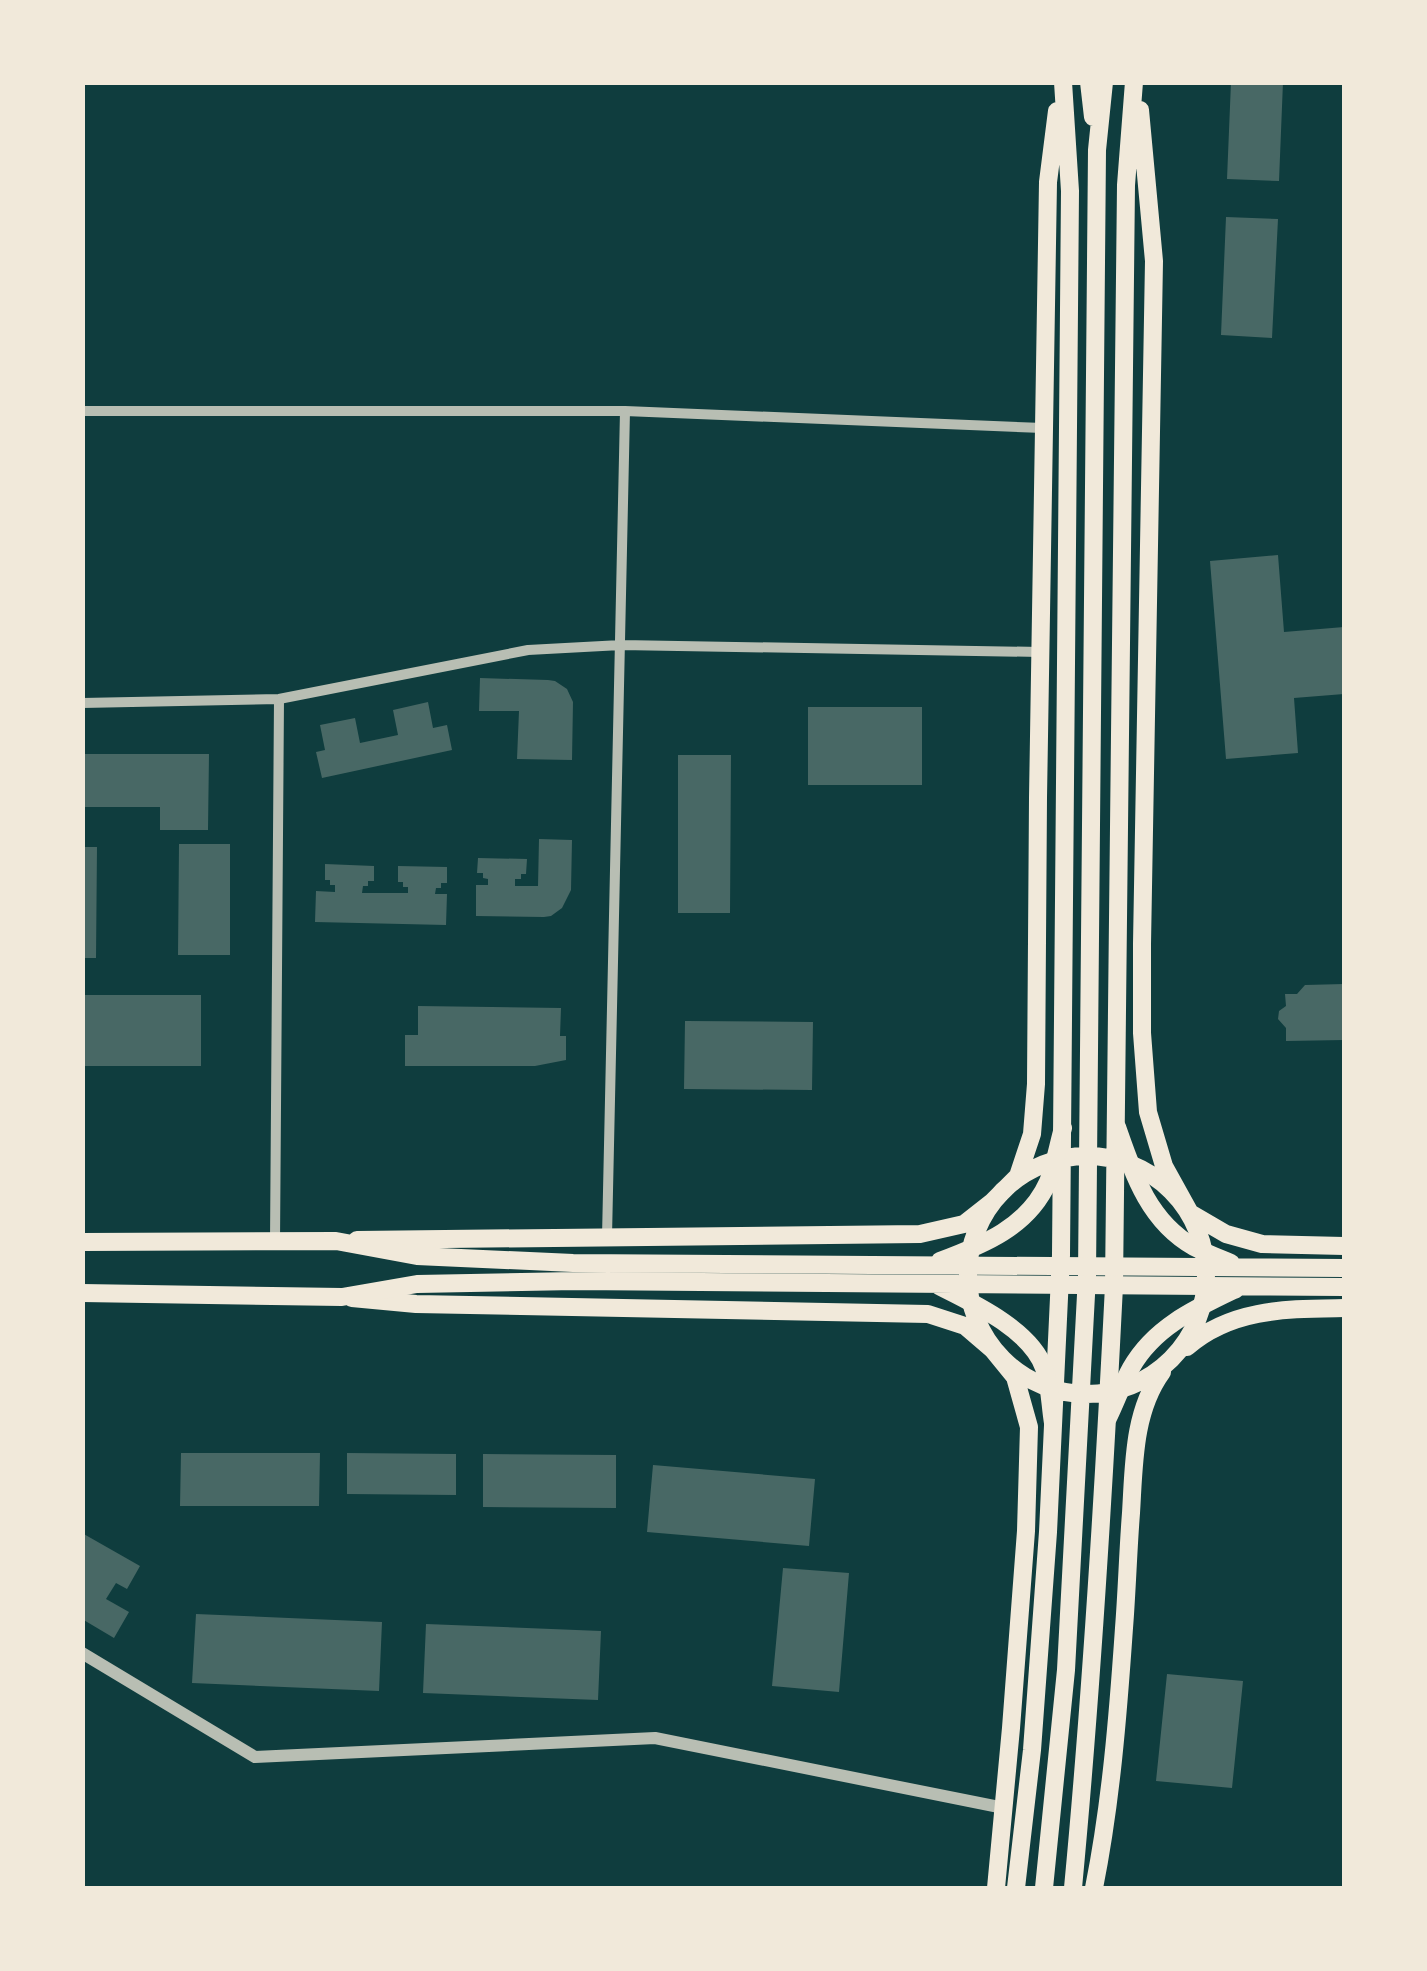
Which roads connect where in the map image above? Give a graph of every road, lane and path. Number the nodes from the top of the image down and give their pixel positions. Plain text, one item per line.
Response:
1 (1062, 82) edge
2 (1089, 82) edge
3 (1104, 82) edge
4 (1135, 82) edge
5 (1097, 150) junction
6 (625, 410) junction
7 (82, 412) edge
8 (1043, 428) junction
9 (621, 645) junction
10 (1040, 652) junction
11 (278, 700) junction
12 (82, 702) edge
13 (1116, 1127) junction
14 (1063, 1128) junction
15 (992, 1202) junction
16 (1190, 1213) junction
17 (608, 1237) junction
18 (336, 1241) junction
19 (82, 1242) edge
20 (276, 1242) junction
21 (1344, 1246) edge
22 (1060, 1266) junction
23 (1344, 1268) edge
24 (574, 1272) junction
25 (931, 1274) junction
26 (1114, 1277) junction
27 (1241, 1277) junction
28 (1059, 1286) junction
29 (1344, 1288) edge
30 (82, 1294) edge
31 (342, 1297) junction
32 (1344, 1308) edge
33 (993, 1350) junction
34 (1169, 1362) junction
35 (1108, 1418) junction
36 (1053, 1423) junction
37 (82, 1653) edge
38 (1004, 1808) junction
39 (996, 1888) edge
40 (1016, 1888) edge
41 (1044, 1888) edge
42 (1072, 1888) edge
43 (1094, 1888) edge

1 - 8 main road
1 - 14 main road
2 - 5 main road
3 - 5 main road
4 - 13 main road
4 - 16 main road
5 - 41 main road
6 - 7 street
6 - 8 street
6 - 9 street
8 - 10 main road
9 - 10 street
9 - 11 street
9 - 17 street
10 - 15 main road
11 - 12 street
11 - 20 street
13 - 26 main road
13 - 27 main road
14 - 22 main road
14 - 25 main road
15 - 16 main road
15 - 17 main road
15 - 33 main road
16 - 21 main road
16 - 34 main road
17 - 18 main road
18 - 20 main road
18 - 24 main road
19 - 20 main road
22 - 25 main road
22 - 26 main road
22 - 28 main road
23 - 27 main road
24 - 25 main road
24 - 31 main road
25 - 28 main road
25 - 36 main road
26 - 27 main road
26 - 28 main road
26 - 35 main road
27 - 29 main road
27 - 35 main road
28 - 36 main road
30 - 31 main road
31 - 33 main road
32 - 34 main road
33 - 34 main road
33 - 38 main road
34 - 43 main road
35 - 42 main road
36 - 40 main road
37 - 38 street
38 - 39 main road

